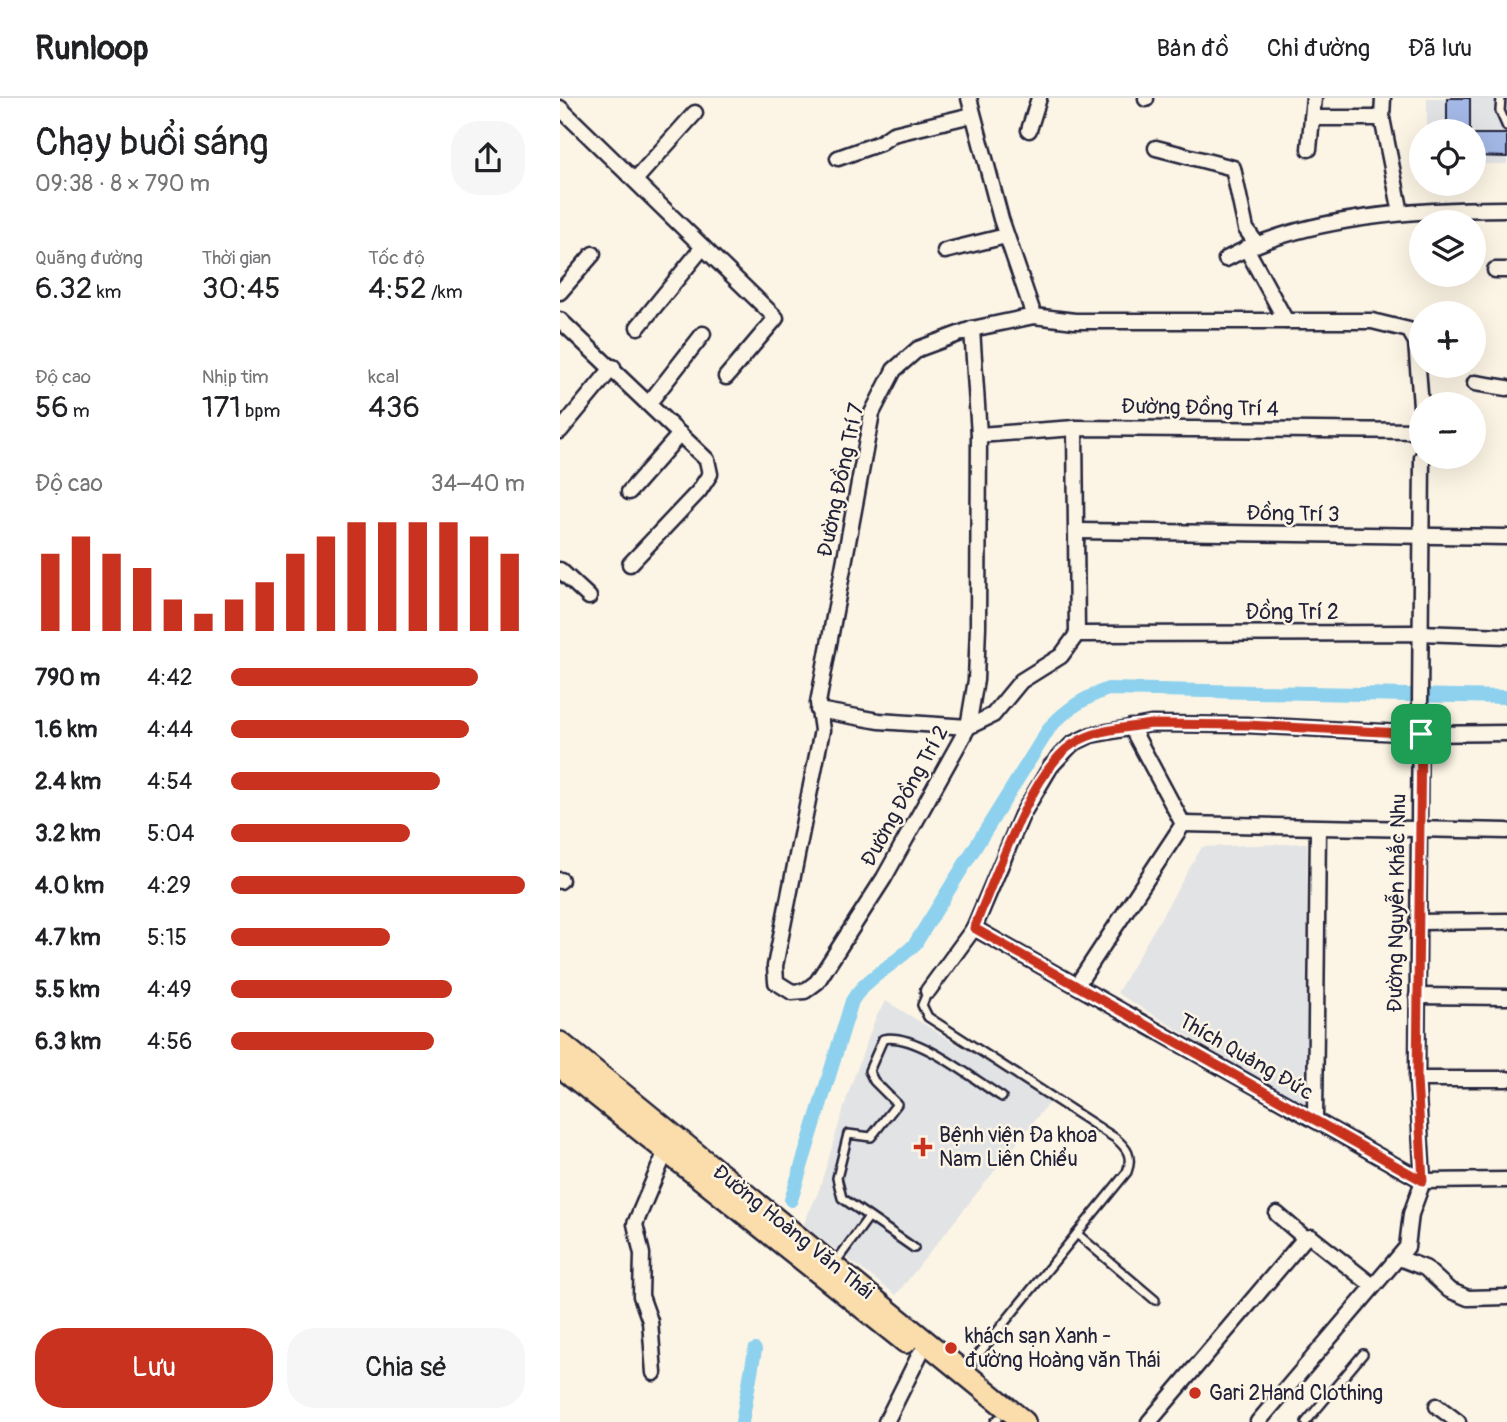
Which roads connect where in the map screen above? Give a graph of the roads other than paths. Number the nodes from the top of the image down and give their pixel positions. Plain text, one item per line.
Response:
1 (969, 98) edge
2 (1039, 98) edge
3 (1314, 98) edge
4 (1383, 98) edge
5 (1501, 98) edge
6 (695, 113) dead end
7 (972, 114) junction
8 (562, 115) edge
9 (1312, 118) junction
10 (1382, 118) junction
11 (1507, 127) edge
12 (1029, 130) dead end
13 (1156, 148) dead end
14 (1309, 149) dead end
15 (838, 158) dead end
16 (635, 180) junction
17 (1507, 209) edge
18 (1486, 211) edge
19 (1401, 213) junction
20 (1409, 214) edge
21 (1006, 236) junction
22 (1251, 245) junction
23 (703, 247) junction
24 (945, 251) dead end
25 (593, 254) dead end
26 (1226, 259) dead end
27 (560, 292) edge
28 (1034, 316) junction
29 (560, 320) edge
30 (1286, 321) junction
31 (638, 327) dead end
32 (972, 328) junction
33 (703, 334) dead end
34 (613, 367) junction
35 (726, 377) dead end
36 (1475, 383) dead end
37 (1507, 388) edge
38 (1420, 392) edge
39 (649, 403) junction
40 (1075, 428) junction
41 (560, 431) edge
42 (1409, 432) edge
43 (680, 434) junction
44 (979, 435) junction
45 (1422, 469) edge
46 (629, 492) dead end
47 (1078, 530) junction
48 (1420, 537) junction
49 (1507, 537) edge
50 (630, 564) dead end
51 (560, 570) edge
52 (589, 597) dead end
53 (1419, 633) junction
54 (1077, 634) junction
55 (1507, 636) edge
56 (818, 710) junction
57 (968, 727) junction
58 (1130, 727) junction
59 (1421, 727) junction
60 (1507, 733) edge
61 (1182, 824) junction
62 (1318, 828) junction
63 (1419, 830) junction
64 (1507, 831) edge
65 (1507, 921) edge
66 (1417, 922) junction
67 (974, 928) junction
68 (823, 974) joint
69 (1077, 985) junction
70 (928, 991) joint
71 (1417, 996) junction
72 (1507, 997) edge
73 (560, 1043) edge
74 (560, 1066) edge
75 (1417, 1079) junction
76 (1507, 1079) edge
77 (1002, 1097) dead end
78 (1315, 1120) junction
79 (666, 1151) junction
80 (1507, 1180) edge
81 (1423, 1181) junction
82 (1277, 1214) dead end
83 (868, 1218) junction
84 (1077, 1234) junction
85 (1305, 1238) junction
86 (914, 1248) dead end
87 (1399, 1258) junction
88 (834, 1271) junction
89 (1373, 1286) junction
90 (1507, 1297) edge
91 (1155, 1300) dead end
92 (920, 1354) junction
93 (1363, 1354) dead end
94 (964, 1372) junction
95 (654, 1373) dead end
96 (1437, 1406) dead end
97 (998, 1421) edge
98 (886, 1422) edge
99 (1024, 1422) edge
100 (1149, 1422) edge
101 (1258, 1422) edge
102 (1306, 1422) edge
103 (1458, 1422) edge

1 - 7 street
2 - 12 street
3 - 9 street
4 - 10 street
5 - 11 lane
6 - 16 street
7 - 15 street
7 - 21 street
8 - 16 street
9 - 10 street
9 - 14 street
10 - 19 street
13 - 22 street
16 - 23 street
17 - 18 street
19 - 20 street
19 - 22 street
21 - 24 street
21 - 28 street
22 - 26 street
22 - 30 street
23 - 31 street
23 - 35 street
25 - 27 street
28 - 30 street, Đường Đồng Trí 7
28 - 32 street, Đường Đồng Trí 7
29 - 34 street
30 - 38 street, Đường Đồng Trí 7
32 - 44 street
32 - 56 street, Đường Đồng Trí 7
33 - 39 street
34 - 39 street
34 - 41 street
36 - 37 street
39 - 43 street
40 - 42 street, Đường Đồng Trí 4
40 - 44 street, Đường Đồng Trí 4
40 - 47 street
43 - 46 street
43 - 50 street
44 - 57 street
45 - 48 street, Đường Nguyễn Khắc Nhu
47 - 48 street, Đồng Trí 3
47 - 54 street
48 - 49 street, Đồng Trí 3
48 - 53 street, Đường Nguyễn Khắc Nhu
51 - 52 street
53 - 54 street, Đồng Trí 2
53 - 55 street, Đồng Trí 2
53 - 59 street, Đường Nguyễn Khắc Nhu
54 - 57 street, Đường Đồng Trí 2
56 - 57 street
56 - 68 street, Đường Đồng Trí 7
57 - 68 street, Đường Đồng Trí 2
58 - 59 street
58 - 61 street
58 - 67 street
59 - 60 street
59 - 63 street, Đường Nguyễn Khắc Nhu
61 - 62 street
61 - 69 street
62 - 63 street
62 - 78 street
63 - 64 street
63 - 66 street, Đường Nguyễn Khắc Nhu
65 - 66 street
66 - 71 street, Đường Nguyễn Khắc Nhu
67 - 69 street, Thích Quảng Đức
67 - 70 street
69 - 78 street, Thích Quảng Đức
70 - 84 lane
71 - 72 street
71 - 75 street, Đường Nguyễn Khắc Nhu
73 - 88 main road, Đường Hoàng Văn Thái
74 - 79 main road, Đường Hoàng Văn Thái
75 - 76 street
75 - 81 street, Đường Nguyễn Khắc Nhu
77 - 83 lane
78 - 81 street, Thích Quảng Đức
79 - 88 main road, Đường Hoàng Văn Thái
79 - 95 street
80 - 81 street
81 - 87 street
82 - 85 street
83 - 86 lane
83 - 88 lane
84 - 91 lane
84 - 94 lane
85 - 89 street
85 - 100 street
87 - 89 street
87 - 90 street
88 - 92 main road, Đường Hoàng Văn Thái
88 - 94 main road, Đường Hoàng Văn Thái
89 - 101 street
92 - 97 main road, Đường Hoàng Văn Thái
92 - 98 street
93 - 102 lane
94 - 99 main road, Đường Hoàng Văn Thái
96 - 103 street

